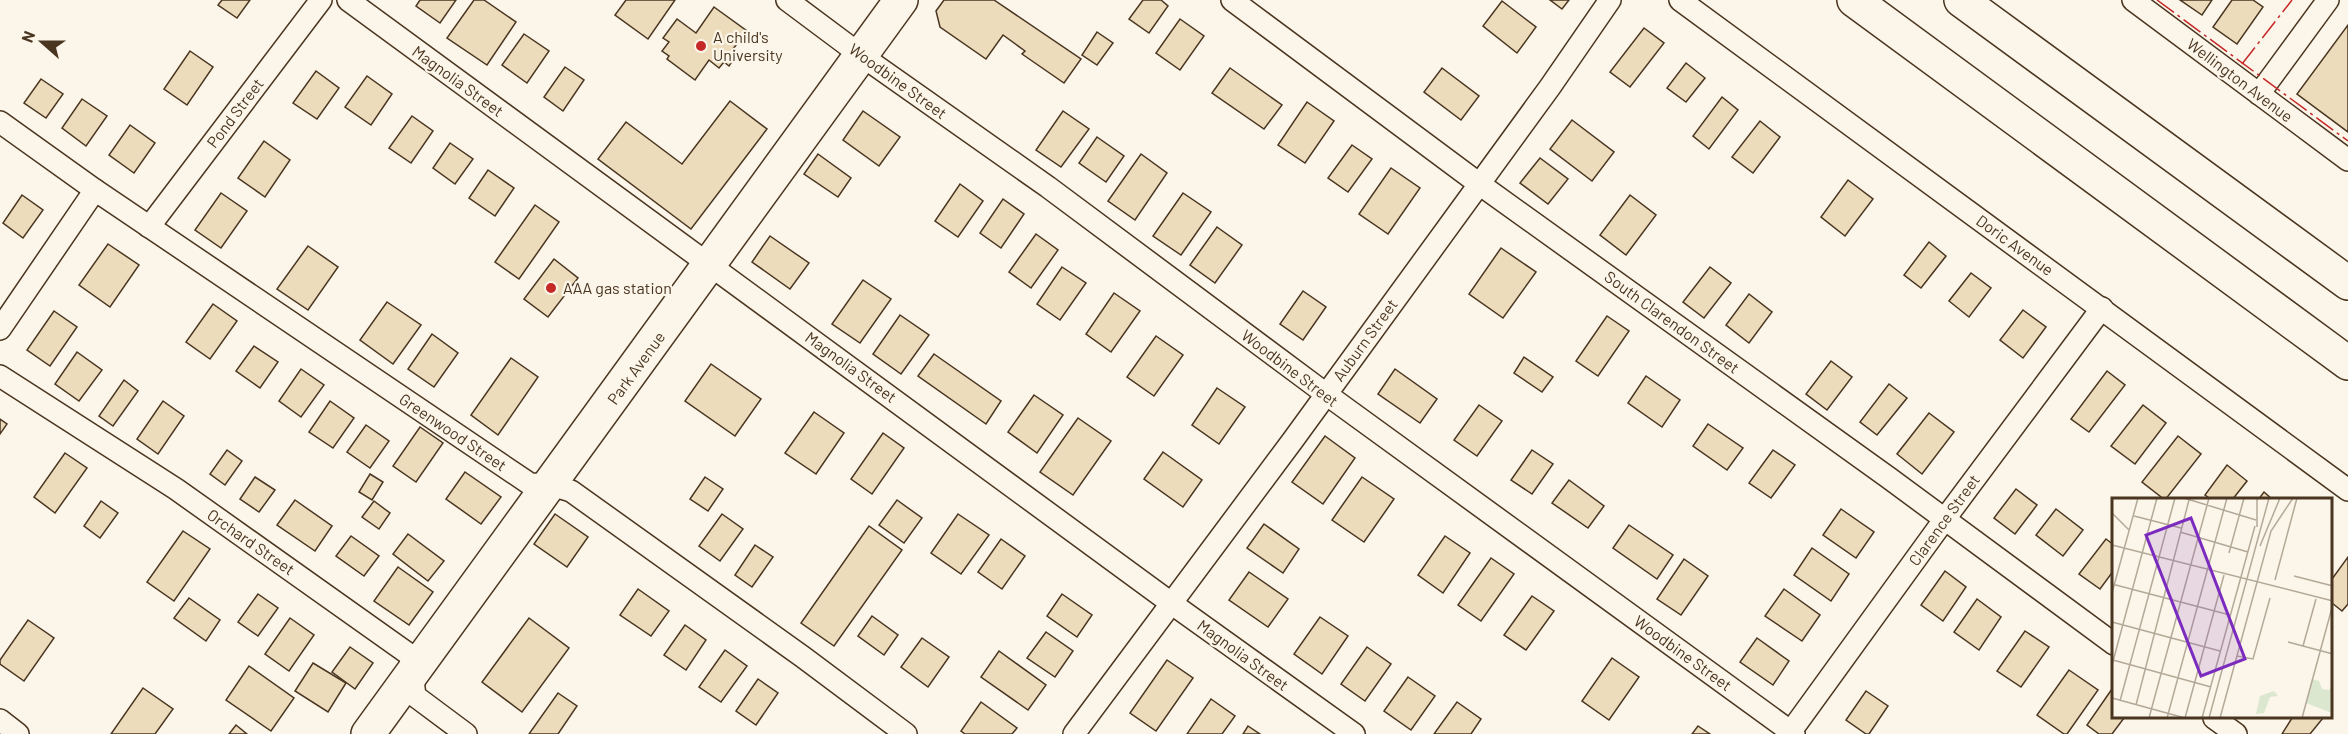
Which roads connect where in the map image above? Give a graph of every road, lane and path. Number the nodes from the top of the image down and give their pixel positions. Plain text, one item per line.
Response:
1 (321, 0) edge
2 (348, 0) edge
3 (787, 0) edge
4 (902, 0) edge
5 (1232, 0) edge
6 (1610, 0) edge
7 (1680, 0) edge
8 (1854, 0) edge
9 (1961, 0) edge
10 (2133, 0) edge
11 (2328, 0) edge
12 (862, 56) junction
13 (2259, 94) junction
14 (0, 122) edge
15 (2348, 160) edge
16 (1478, 183) junction
17 (94, 190) junction
18 (149, 226) junction
19 (710, 265) junction
20 (2348, 283) edge
21 (2102, 308) junction
22 (0, 329) edge
23 (2348, 363) edge
24 (0, 376) edge
25 (1326, 394) junction
26 (551, 485) junction
27 (2348, 490) edge
28 (1944, 520) junction
29 (1171, 603) junction
30 (2112, 643) edge
31 (413, 676) junction
32 (2217, 719) edge
33 (0, 720) edge
34 (1791, 733) edge
35 (18, 734) edge
36 (368, 734) edge
37 (466, 734) edge
38 (906, 734) edge
39 (1074, 734) edge
40 (1354, 734) edge
41 (2236, 734) edge

1 - 18 street, Pond Street
2 - 19 street, Magnolia Street
3 - 12 street, Woodbine Street
4 - 12 main road, Park Avenue
5 - 16 street, South Clarendon Street
6 - 16 street, Auburn Street
7 - 21 street, Doric Avenue
8 - 23 main road
9 - 20 main road
10 - 13 street, Wellington Avenue
11 - 13 street
12 - 19 main road, Park Avenue
12 - 25 street, Woodbine Street
13 - 15 street, Wellington Avenue
14 - 17 street, Greenwood Street
16 - 25 street, Auburn Street
16 - 28 street, South Clarendon Street
17 - 18 street, Greenwood Street
17 - 22 street
18 - 26 street, Greenwood Street
19 - 26 main road, Park Avenue
19 - 29 street, Magnolia Street
21 - 27 street, Doric Avenue
21 - 28 street, Clarence Street
24 - 31 street, Orchard Street
25 - 29 street, Auburn Street
25 - 34 street, Woodbine Street
26 - 31 main road, Park Avenue
26 - 38 street, Greenwood Street
28 - 30 street, South Clarendon Street
28 - 34 street, Clarence Street
29 - 39 street, Auburn Street
29 - 40 street, Magnolia Street
31 - 36 main road, Park Avenue
31 - 37 street, Orchard Street
32 - 41 street
33 - 35 street

